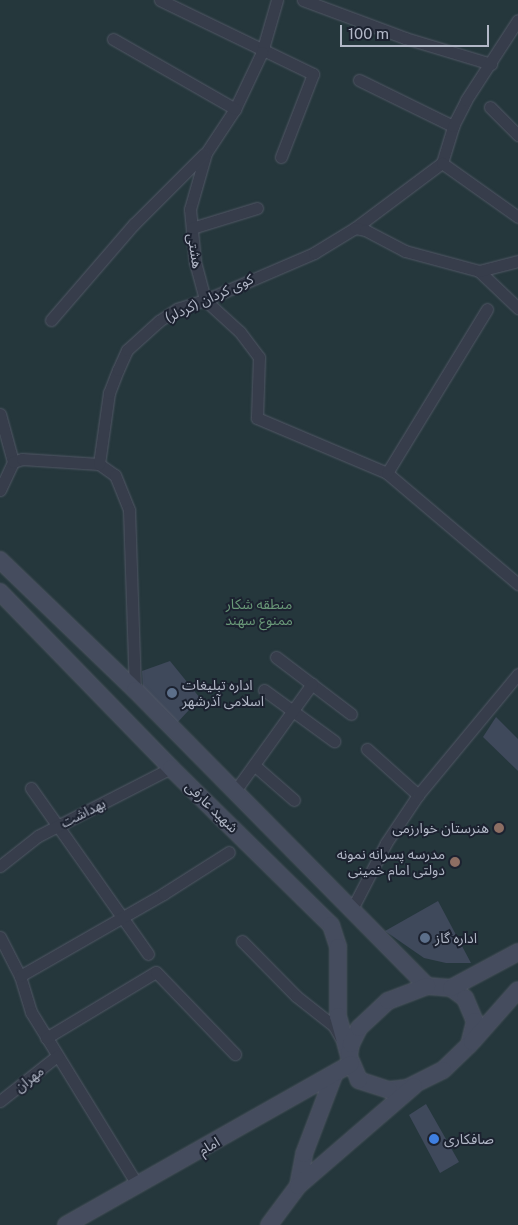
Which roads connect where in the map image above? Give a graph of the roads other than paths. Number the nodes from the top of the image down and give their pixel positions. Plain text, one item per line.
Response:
1 (160, 0) edge
2 (277, 0) edge
3 (303, 0) edge
4 (518, 20) edge
5 (113, 39) dead end
6 (262, 52) junction
7 (490, 64) junction
8 (359, 80) dead end
9 (490, 107) dead end
10 (235, 109) junction
11 (453, 126) junction
12 (518, 135) edge
13 (206, 153) junction
14 (281, 157) dead end
15 (442, 163) junction
16 (258, 208) dead end
17 (518, 217) edge
18 (192, 228) junction
19 (354, 228) junction
20 (518, 261) edge
21 (479, 271) junction
22 (205, 300) junction
23 (518, 308) edge
24 (488, 309) dead end
25 (51, 320) dead end
26 (0, 414) edge
27 (13, 462) junction
28 (99, 464) junction
29 (387, 473) junction
30 (0, 490) edge
31 (0, 560) edge
32 (518, 584) edge
33 (0, 592) edge
34 (276, 657) dead end
35 (518, 674) edge
36 (312, 684) junction
37 (135, 690) junction
38 (264, 690) dead end
39 (293, 710) junction
40 (351, 714) dead end
41 (334, 741) dead end
42 (367, 749) dead end
43 (254, 766) junction
44 (171, 768) junction
45 (31, 788) dead end
46 (235, 791) junction
47 (418, 794) junction
48 (294, 800) dead end
49 (56, 826) junction
50 (229, 852) dead end
51 (0, 866) edge
52 (352, 909) junction
53 (120, 918) junction
54 (0, 937) edge
55 (242, 941) dead end
56 (518, 952) edge
57 (148, 954) dead end
58 (20, 976) junction
59 (428, 986) junction
60 (451, 988) junction
61 (518, 990) edge
62 (46, 1038) junction
63 (469, 1045) junction
64 (236, 1054) dead end
65 (57, 1056) junction
66 (350, 1060) junction
67 (334, 1075) junction
68 (416, 1085) junction
69 (1, 1097) edge
70 (138, 1186) junction
71 (298, 1186) junction
72 (66, 1225) edge
73 (270, 1225) edge

1 - 6 street
2 - 6 street, هشتی
3 - 7 street
4 - 7 street
5 - 10 street
6 - 10 street, هشتی
6 - 14 street
7 - 11 street
8 - 11 street
9 - 12 street
10 - 13 street, هشتی
11 - 15 street
13 - 18 street, هشتی
13 - 25 street
15 - 17 street
15 - 19 street, کوی کردان (کردلر)
16 - 18 street
18 - 22 street, هشتی
19 - 21 street
19 - 22 street, کوی کردان (کردلر)
20 - 21 street
21 - 23 street
22 - 28 street, کوی کردان (کردلر)
22 - 29 street
24 - 29 street
26 - 27 street
27 - 28 street
27 - 30 street
28 - 37 street
29 - 32 street
31 - 37 street, شهید عارفی
33 - 44 street, شهید عارفی
34 - 36 street
35 - 47 street
36 - 39 street
36 - 40 street
37 - 46 street, شهید عارفی
38 - 39 street
39 - 41 street
39 - 43 street
42 - 47 street
43 - 46 street
43 - 48 street
44 - 49 street, بهداشت
44 - 66 street, شهید عارفی
45 - 49 street
46 - 52 street, شهید عارفی
47 - 52 street
49 - 51 street, بهداشت
49 - 53 street
50 - 53 street
52 - 59 street, شهید عارفی
53 - 57 street
53 - 58 street
54 - 58 street
55 - 66 street
56 - 60 street
58 - 62 street
59 - 60 street
59 - 66 street
60 - 63 street
61 - 63 street
62 - 64 street
62 - 65 street
63 - 68 street
65 - 69 street, مهران
65 - 70 street
66 - 67 street, امام
66 - 68 street
67 - 70 street, امام
67 - 71 street
68 - 71 street
70 - 72 street, امام
71 - 73 street

